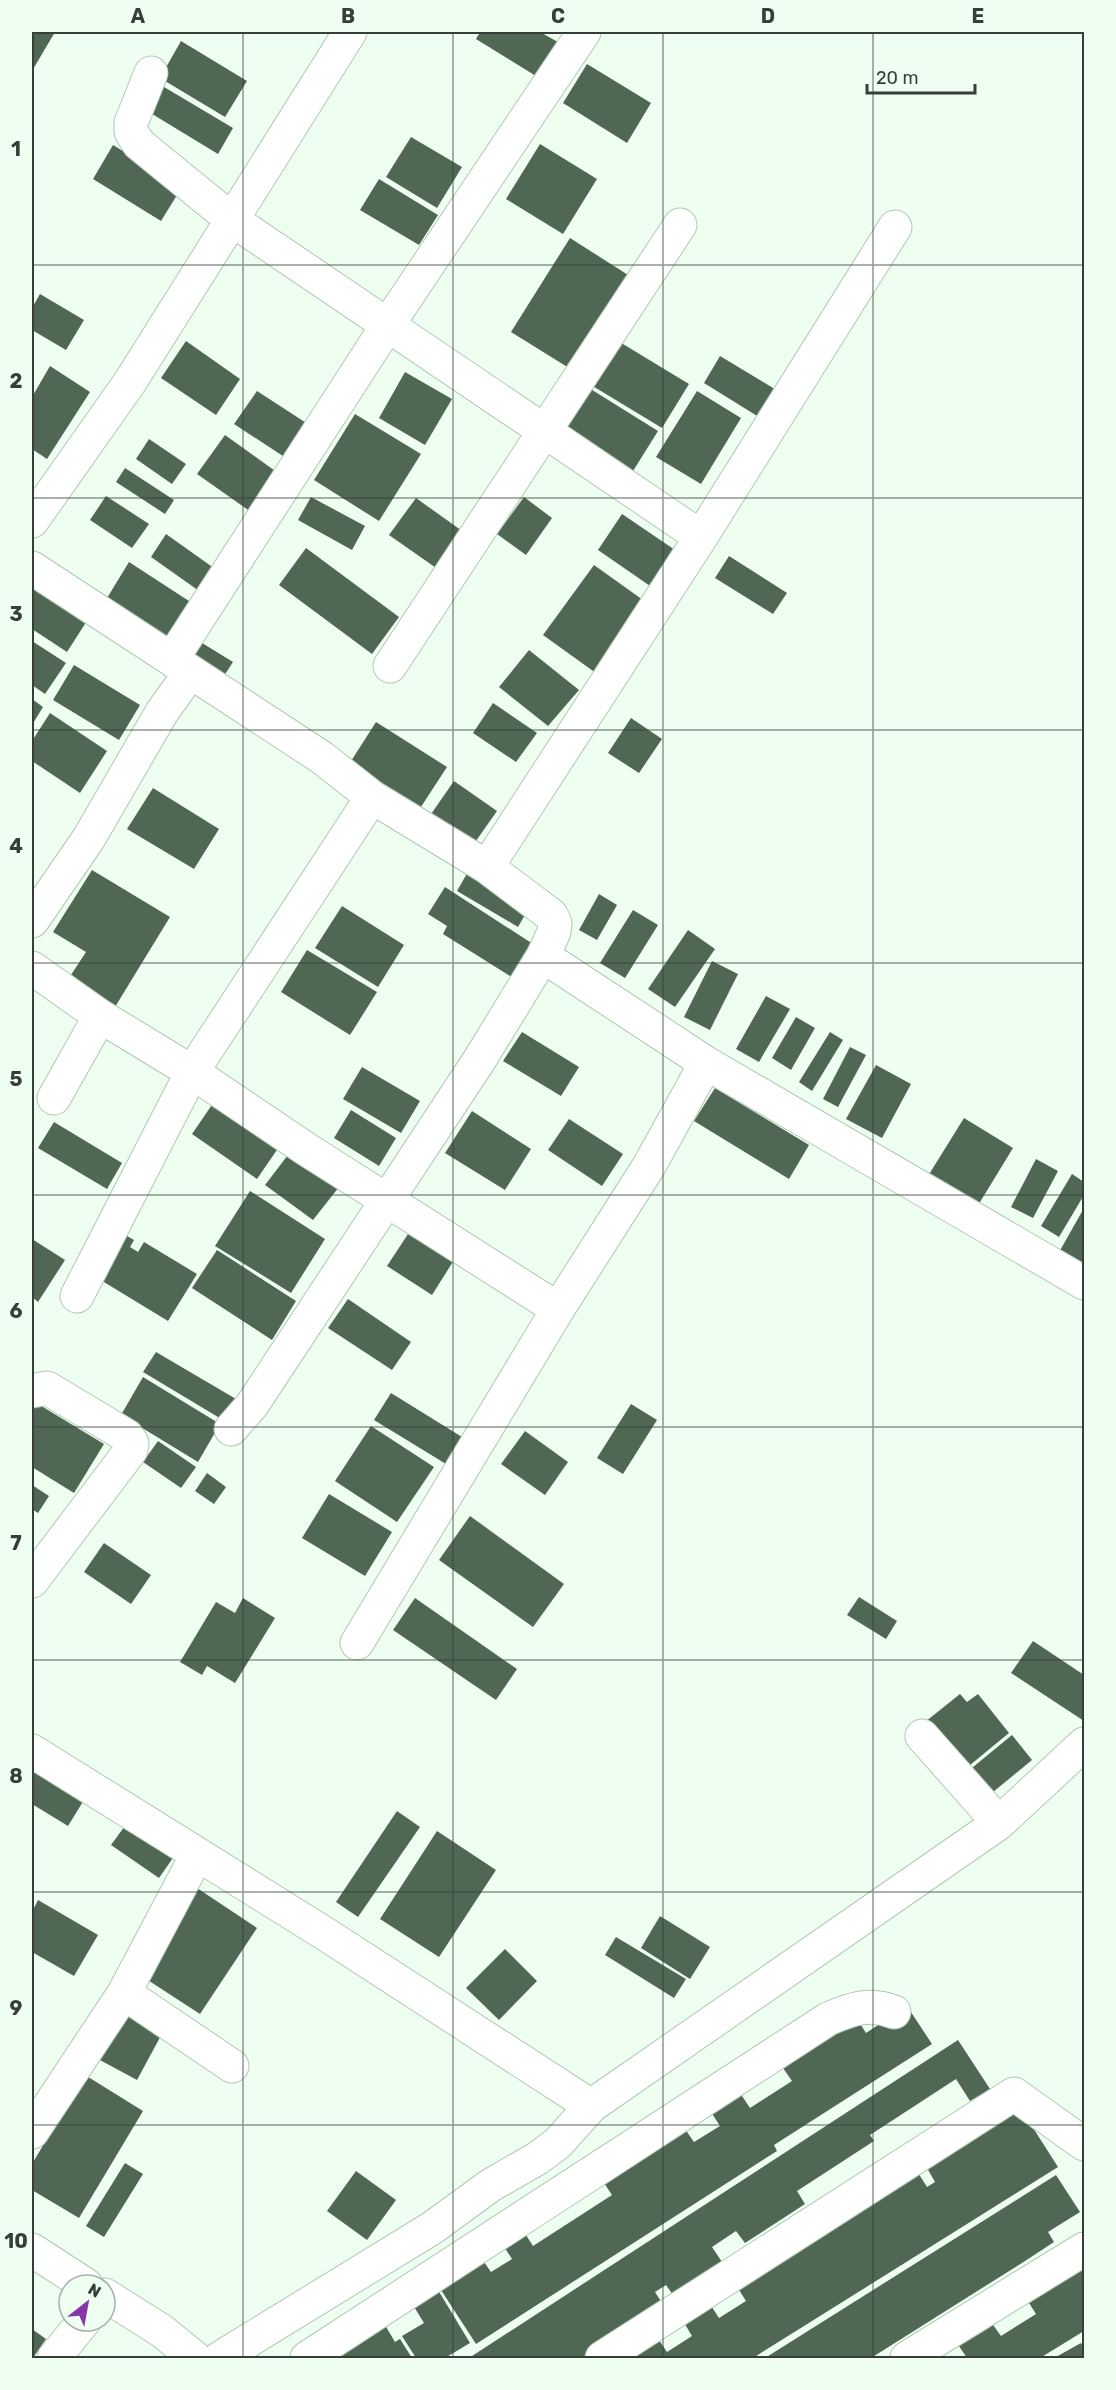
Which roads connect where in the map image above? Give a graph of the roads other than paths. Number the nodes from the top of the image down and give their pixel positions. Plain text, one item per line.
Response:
1 (350, 32) edge
2 (584, 32) edge
3 (151, 73) dead end
4 (231, 219) junction
5 (680, 225) dead end
6 (895, 227) dead end
7 (387, 326) junction
8 (546, 432) junction
9 (32, 521) edge
10 (701, 537) junction
11 (32, 568) edge
12 (181, 666) junction
13 (390, 666) dead end
14 (372, 797) junction
15 (487, 867) junction
16 (32, 921) edge
17 (543, 957) junction
18 (32, 968) edge
19 (100, 1016) junction
20 (706, 1063) junction
21 (192, 1072) junction
22 (54, 1098) dead end
23 (387, 1198) junction
24 (1084, 1283) edge
25 (77, 1296) dead end
26 (558, 1309) junction
27 (32, 1391) edge
28 (231, 1429) dead end
29 (32, 1581) edge
30 (357, 1643) dead end
31 (922, 1736) dead end
32 (1084, 1744) edge
33 (32, 1751) edge
34 (999, 1823) junction
35 (197, 1855) junction
36 (124, 1993) junction
37 (894, 2012) dead end
38 (231, 2066) dead end
39 (591, 2106) junction
40 (32, 2132) edge
41 (1084, 2144) edge
42 (1084, 2249) edge
43 (32, 2250) edge
44 (64, 2273) edge
45 (117, 2303) edge
46 (74, 2333) edge
47 (54, 2358) edge
48 (195, 2358) edge
49 (220, 2358) edge
50 (307, 2358) edge
51 (602, 2358) edge
52 (907, 2358) edge

1 - 4 street
2 - 7 street
3 - 4 street
4 - 7 street
4 - 9 street
5 - 8 street
6 - 10 street
7 - 8 street
7 - 12 street
8 - 10 street
8 - 13 street
10 - 15 street
11 - 12 street
12 - 14 street
12 - 16 street
14 - 15 street
14 - 21 street
15 - 17 street
17 - 20 street
17 - 23 street
18 - 19 street
19 - 21 street
19 - 22 street
20 - 24 street
20 - 26 street
21 - 23 street
21 - 25 street
23 - 26 street
23 - 28 street
26 - 30 street
27 - 29 street
31 - 34 street
32 - 34 street
33 - 35 street
34 - 39 street
35 - 36 street
35 - 39 street
36 - 38 street
36 - 40 street
37 - 50 street
39 - 49 street
41 - 51 street
42 - 52 street
43 - 44 street
45 - 48 street
46 - 47 street

